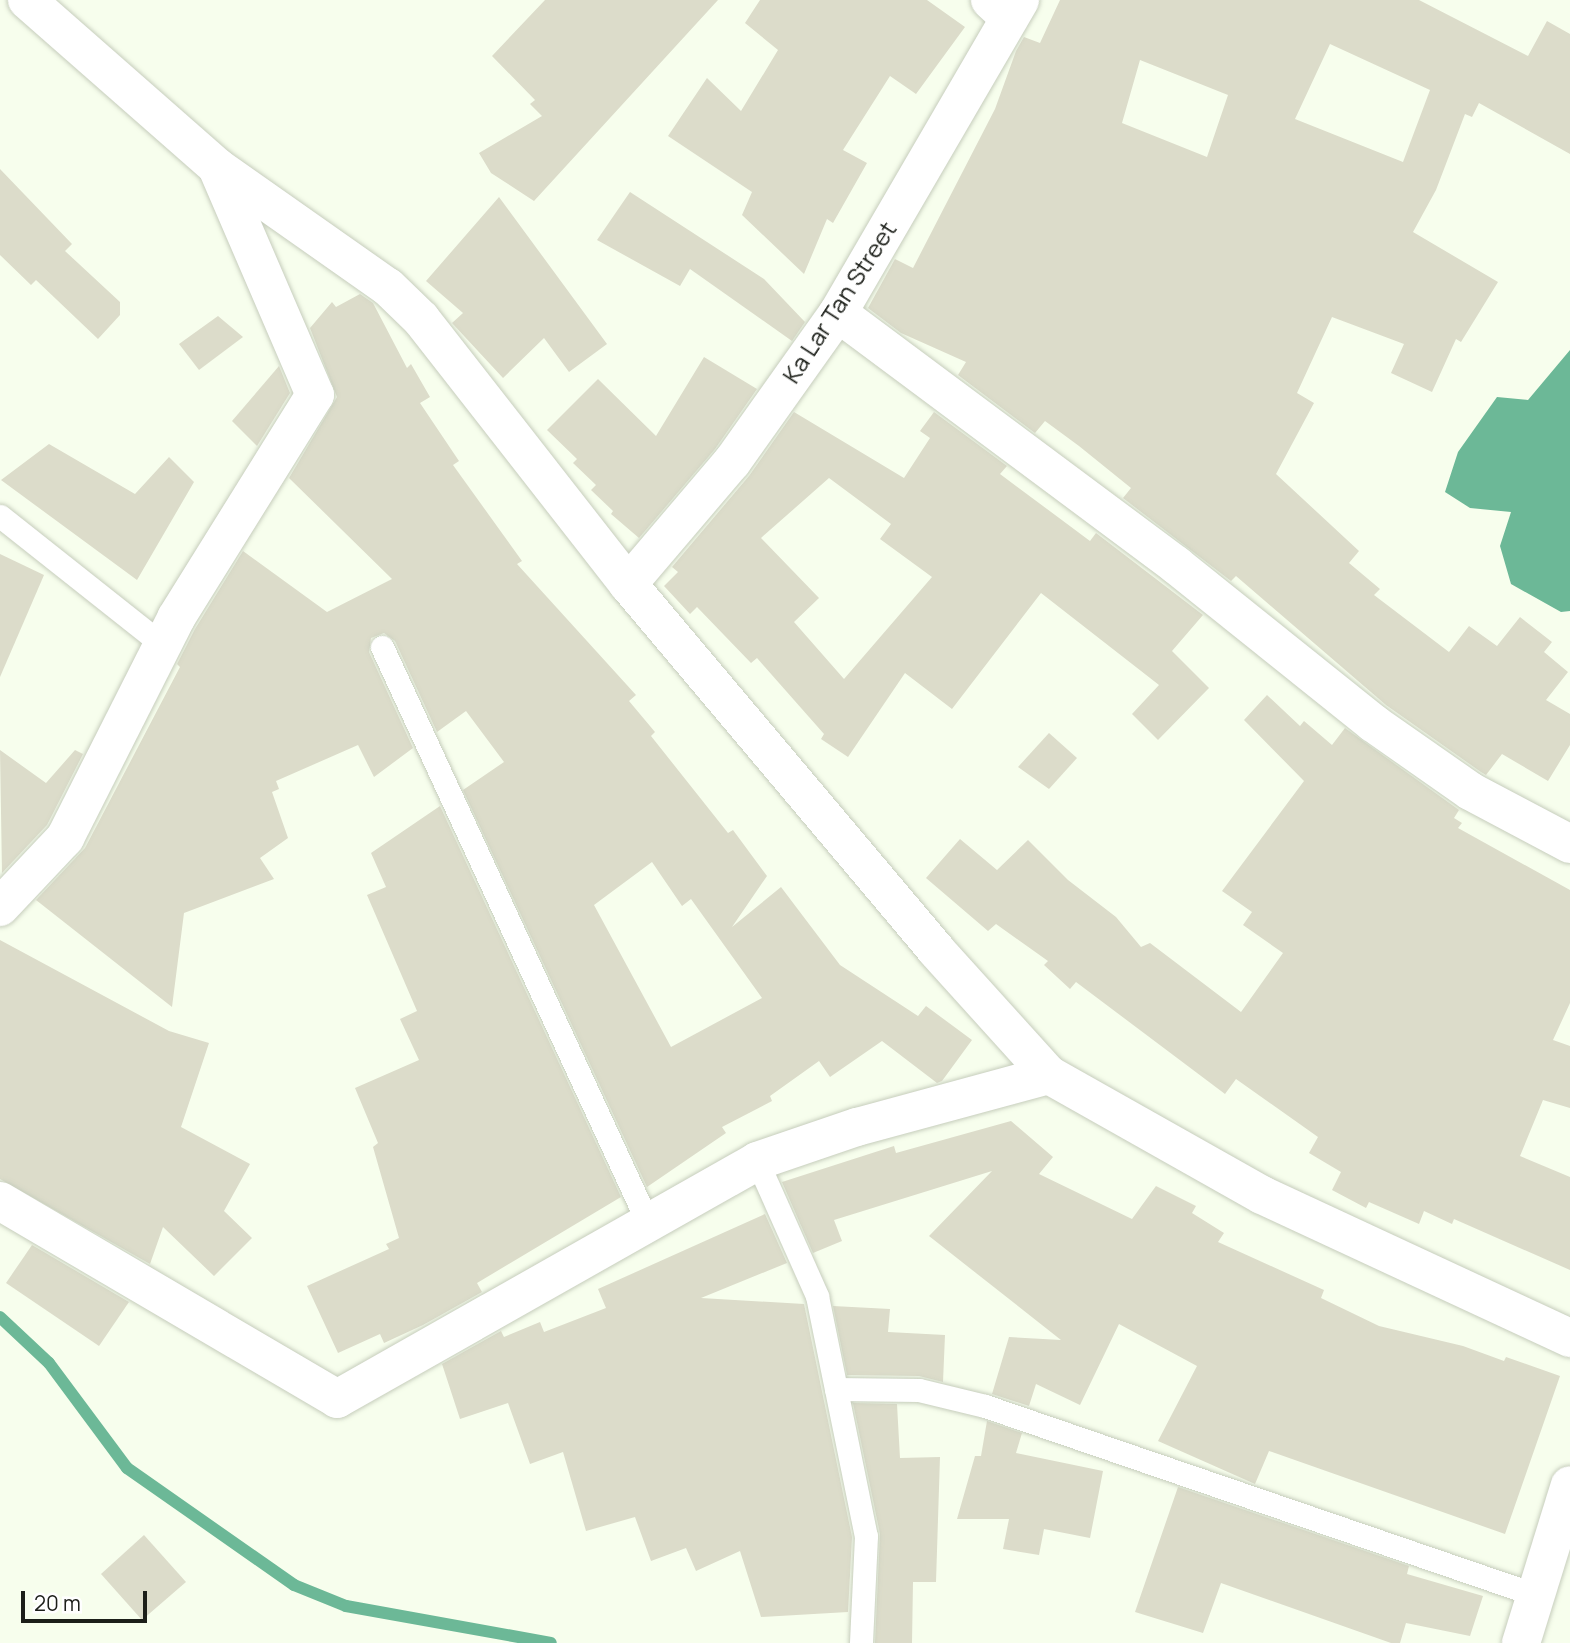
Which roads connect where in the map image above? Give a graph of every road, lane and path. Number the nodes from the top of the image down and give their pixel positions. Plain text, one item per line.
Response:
1 (27, 0) edge
2 (1006, 6) edge
3 (217, 167) junction
4 (838, 313) junction
5 (0, 516) edge
6 (628, 584) junction
7 (163, 645) junction
8 (382, 647) dead end
9 (1570, 844) edge
10 (0, 906) edge
11 (1049, 1074) junction
12 (757, 1161) junction
13 (0, 1201) edge
14 (648, 1223) junction
15 (1570, 1338) edge
16 (836, 1389) junction
17 (1570, 1485) edge
18 (1536, 1595) junction
19 (861, 1643) edge
20 (1521, 1643) edge

1 - 3 street
2 - 4 street, Ka Lar Tan Street
3 - 6 street
3 - 7 street
4 - 6 street, Ka Lar Tan Street
4 - 9 street
5 - 7 lane
6 - 11 street
7 - 10 street
8 - 14 lane
11 - 12 street
11 - 15 street
12 - 14 street
12 - 16 lane
13 - 14 street
16 - 18 lane
16 - 19 lane
17 - 18 street
18 - 20 street

